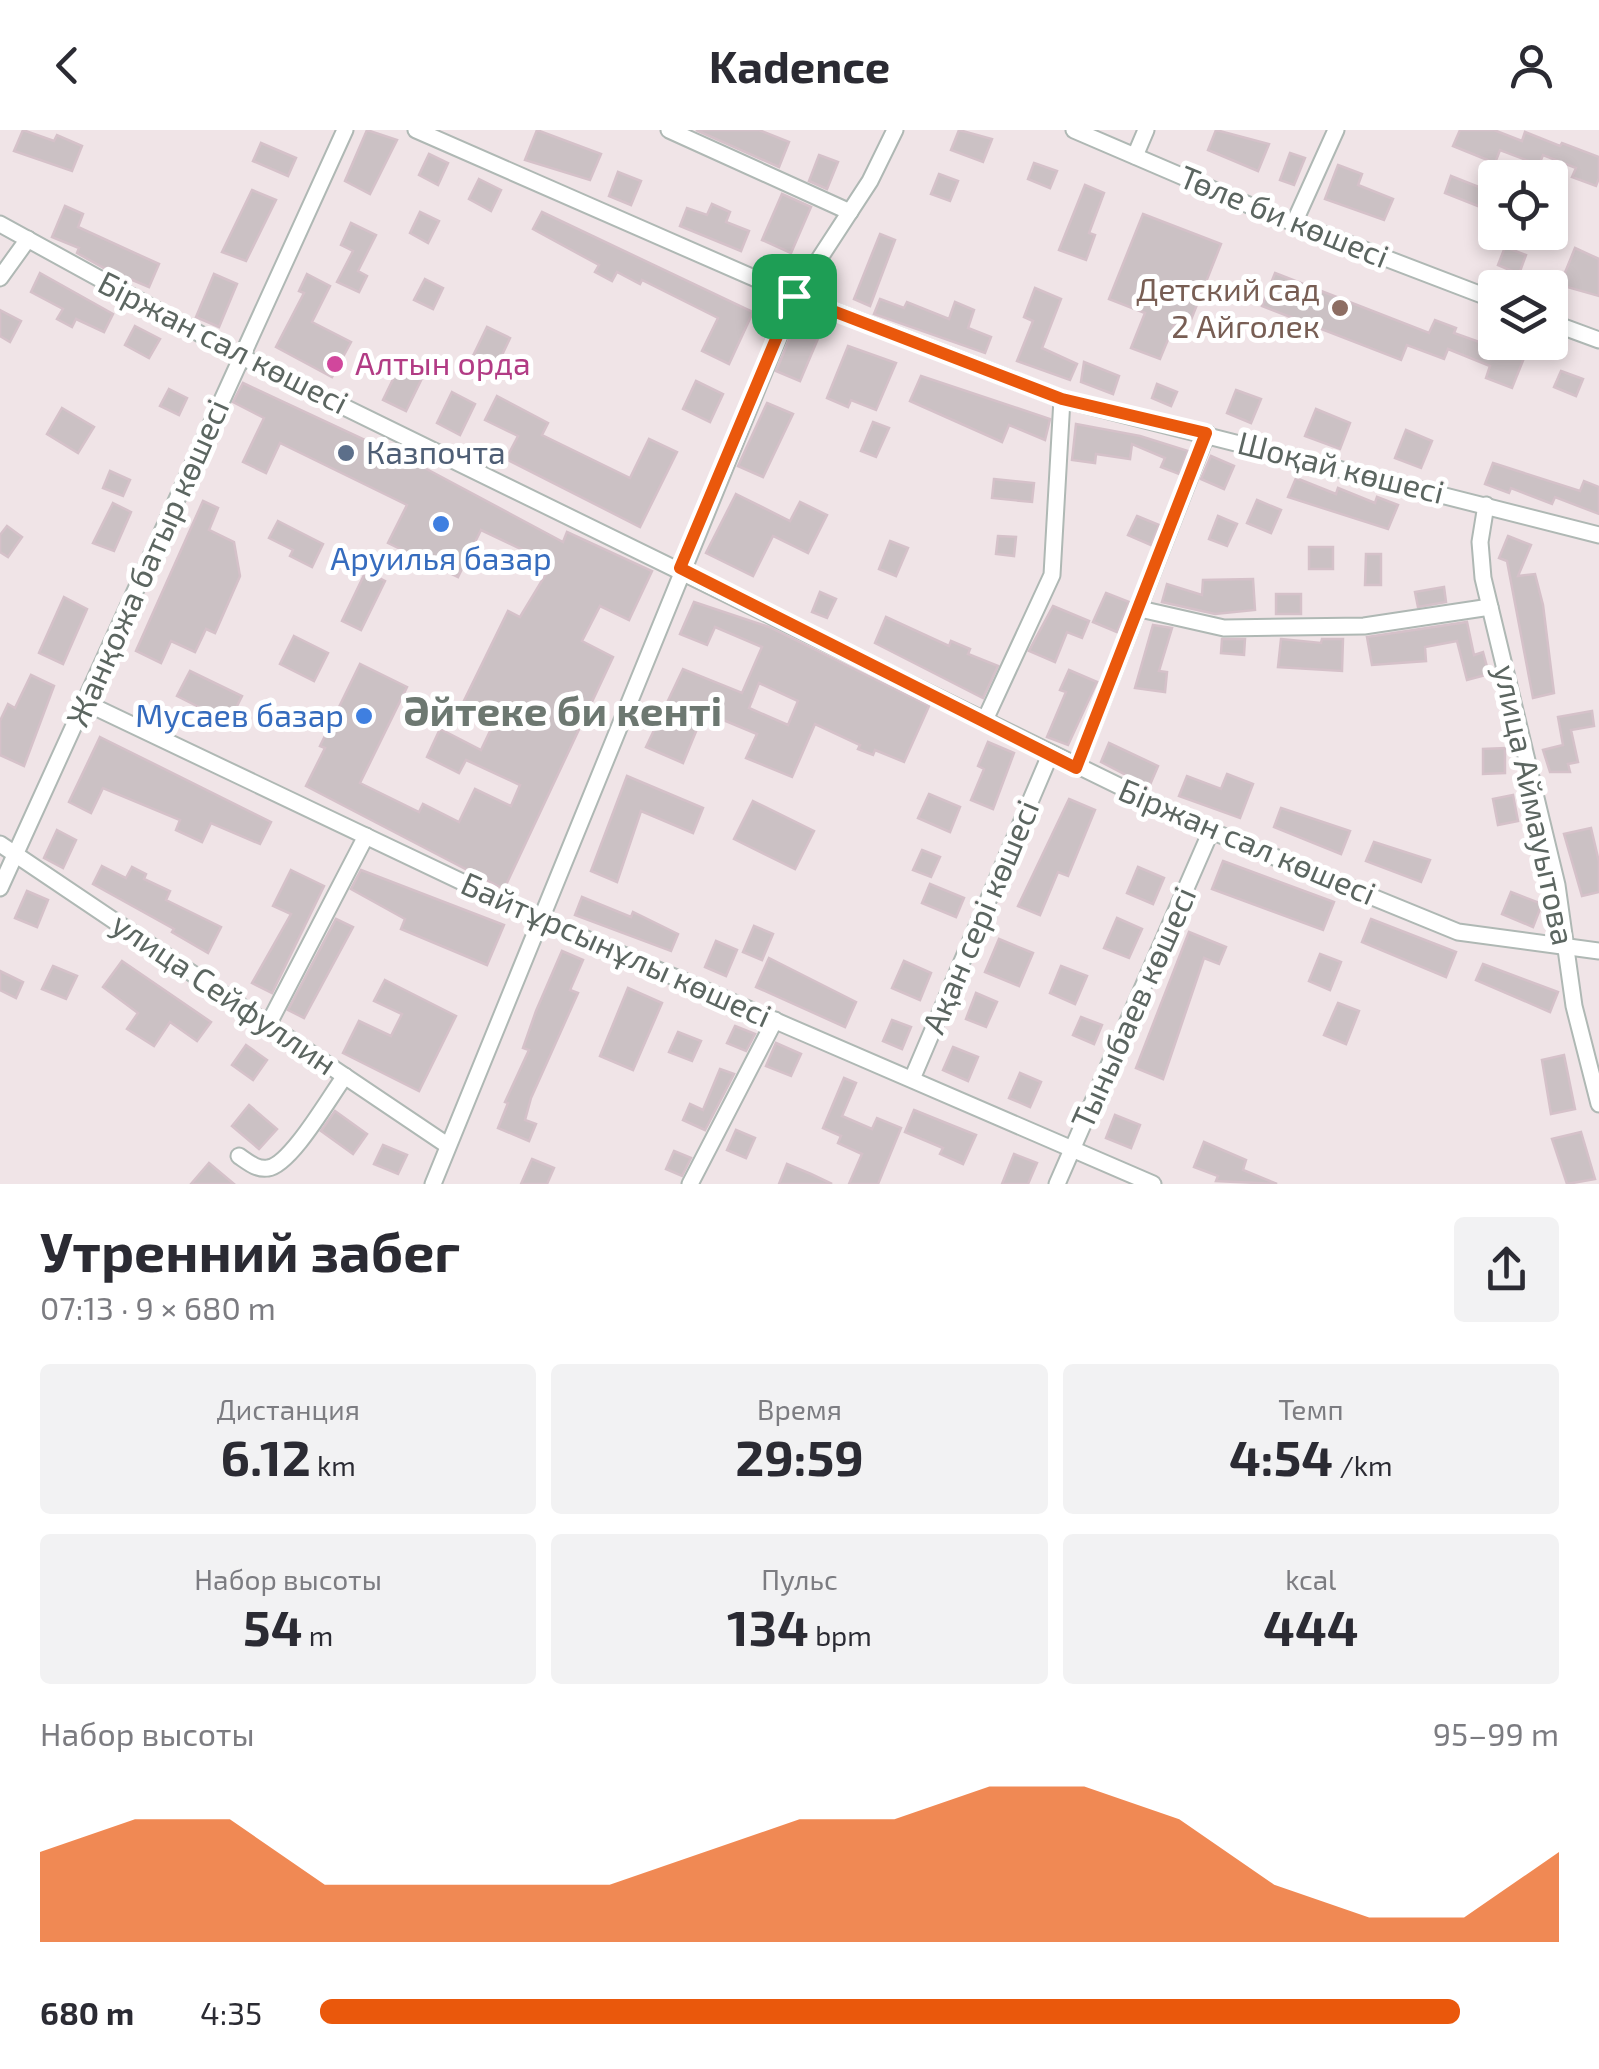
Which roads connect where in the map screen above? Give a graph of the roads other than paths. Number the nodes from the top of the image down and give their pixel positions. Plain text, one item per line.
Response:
1 (345, 130) edge
2 (416, 130) edge
3 (669, 130) edge
4 (895, 130) edge
5 (1074, 130) edge
6 (1146, 130) edge
7 (1336, 130) edge
8 (1135, 156) junction
9 (850, 212) junction
10 (1294, 223) junction
11 (0, 224) edge
12 (28, 240) junction
13 (0, 278) edge
14 (1478, 293) edge
15 (794, 296) junction
16 (1568, 329) edge
17 (1599, 340) edge
18 (242, 357) junction
19 (1062, 399) junction
20 (1206, 433) junction
21 (1486, 505) junction
22 (1599, 535) edge
23 (680, 568) junction
24 (1490, 607) junction
25 (1140, 609) junction
26 (84, 702) junction
27 (984, 722) junction
28 (1050, 755) junction
29 (1076, 768) junction
30 (1212, 832) junction
31 (366, 836) junction
32 (0, 844) edge
33 (16, 854) junction
34 (0, 888) edge
35 (540, 919) junction
36 (1565, 948) junction
37 (1599, 952) edge
38 (776, 1020) junction
39 (268, 1025) junction
40 (344, 1076) junction
41 (912, 1079) junction
42 (1599, 1104) edge
43 (447, 1146) junction
44 (1073, 1148) junction
45 (239, 1156) dead end
46 (432, 1184) edge
47 (690, 1184) edge
48 (1057, 1184) edge
49 (1153, 1184) edge

1 - 18 street, Жанқожа батыр көшесі
2 - 15 street, Шоқай көшесі
3 - 9 street
4 - 9 street
5 - 8 street, Төле би көшесі
6 - 8 street
7 - 10 street
8 - 10 street, Төле би көшесі
9 - 15 street
10 - 14 street, Төле би көшесі
11 - 12 street, Біржан сал көшесі
12 - 13 street
12 - 18 street, Біржан сал көшесі
15 - 19 street, Шоқай көшесі
15 - 23 street
16 - 17 street
18 - 23 street, Біржан сал көшесі
18 - 26 street, Жанқожа батыр көшесі
19 - 20 street, Шоқай көшесі
19 - 27 street
20 - 21 street, Шоқай көшесі
20 - 25 street
21 - 22 street, Шоқай көшесі
21 - 24 street, улица Аймауытова
23 - 27 street, Біржан сал көшесі
23 - 35 street
24 - 25 street
24 - 36 street, улица Аймауытова
25 - 29 street
26 - 31 street, Байтұрсынұлы көшесі
26 - 33 street, Жанқожа батыр көшесі
27 - 28 street, Біржан сал көшесі
28 - 29 street, Біржан сал көшесі
28 - 41 street, Ақан сері көшесі
29 - 30 street, Біржан сал көшесі
30 - 36 street, Біржан сал көшесі
30 - 44 street, Тыныбаев көшесі
31 - 35 street, Байтұрсынұлы көшесі
31 - 39 street
32 - 33 street, улица Сейфуллин
33 - 34 street, Жанқожа батыр көшесі
33 - 39 street, улица Сейфуллин
35 - 38 street, Байтұрсынұлы көшесі
35 - 43 street
36 - 37 street, Біржан сал көшесі
36 - 42 street, улица Аймауытова
38 - 41 street, Байтұрсынұлы көшесі
38 - 47 street
39 - 40 street, улица Сейфуллин
40 - 43 street, улица Сейфуллин
40 - 45 street
41 - 44 street, Байтұрсынұлы көшесі
43 - 46 street
44 - 48 street, Тыныбаев көшесі
44 - 49 street, Байтұрсынұлы көшесі

